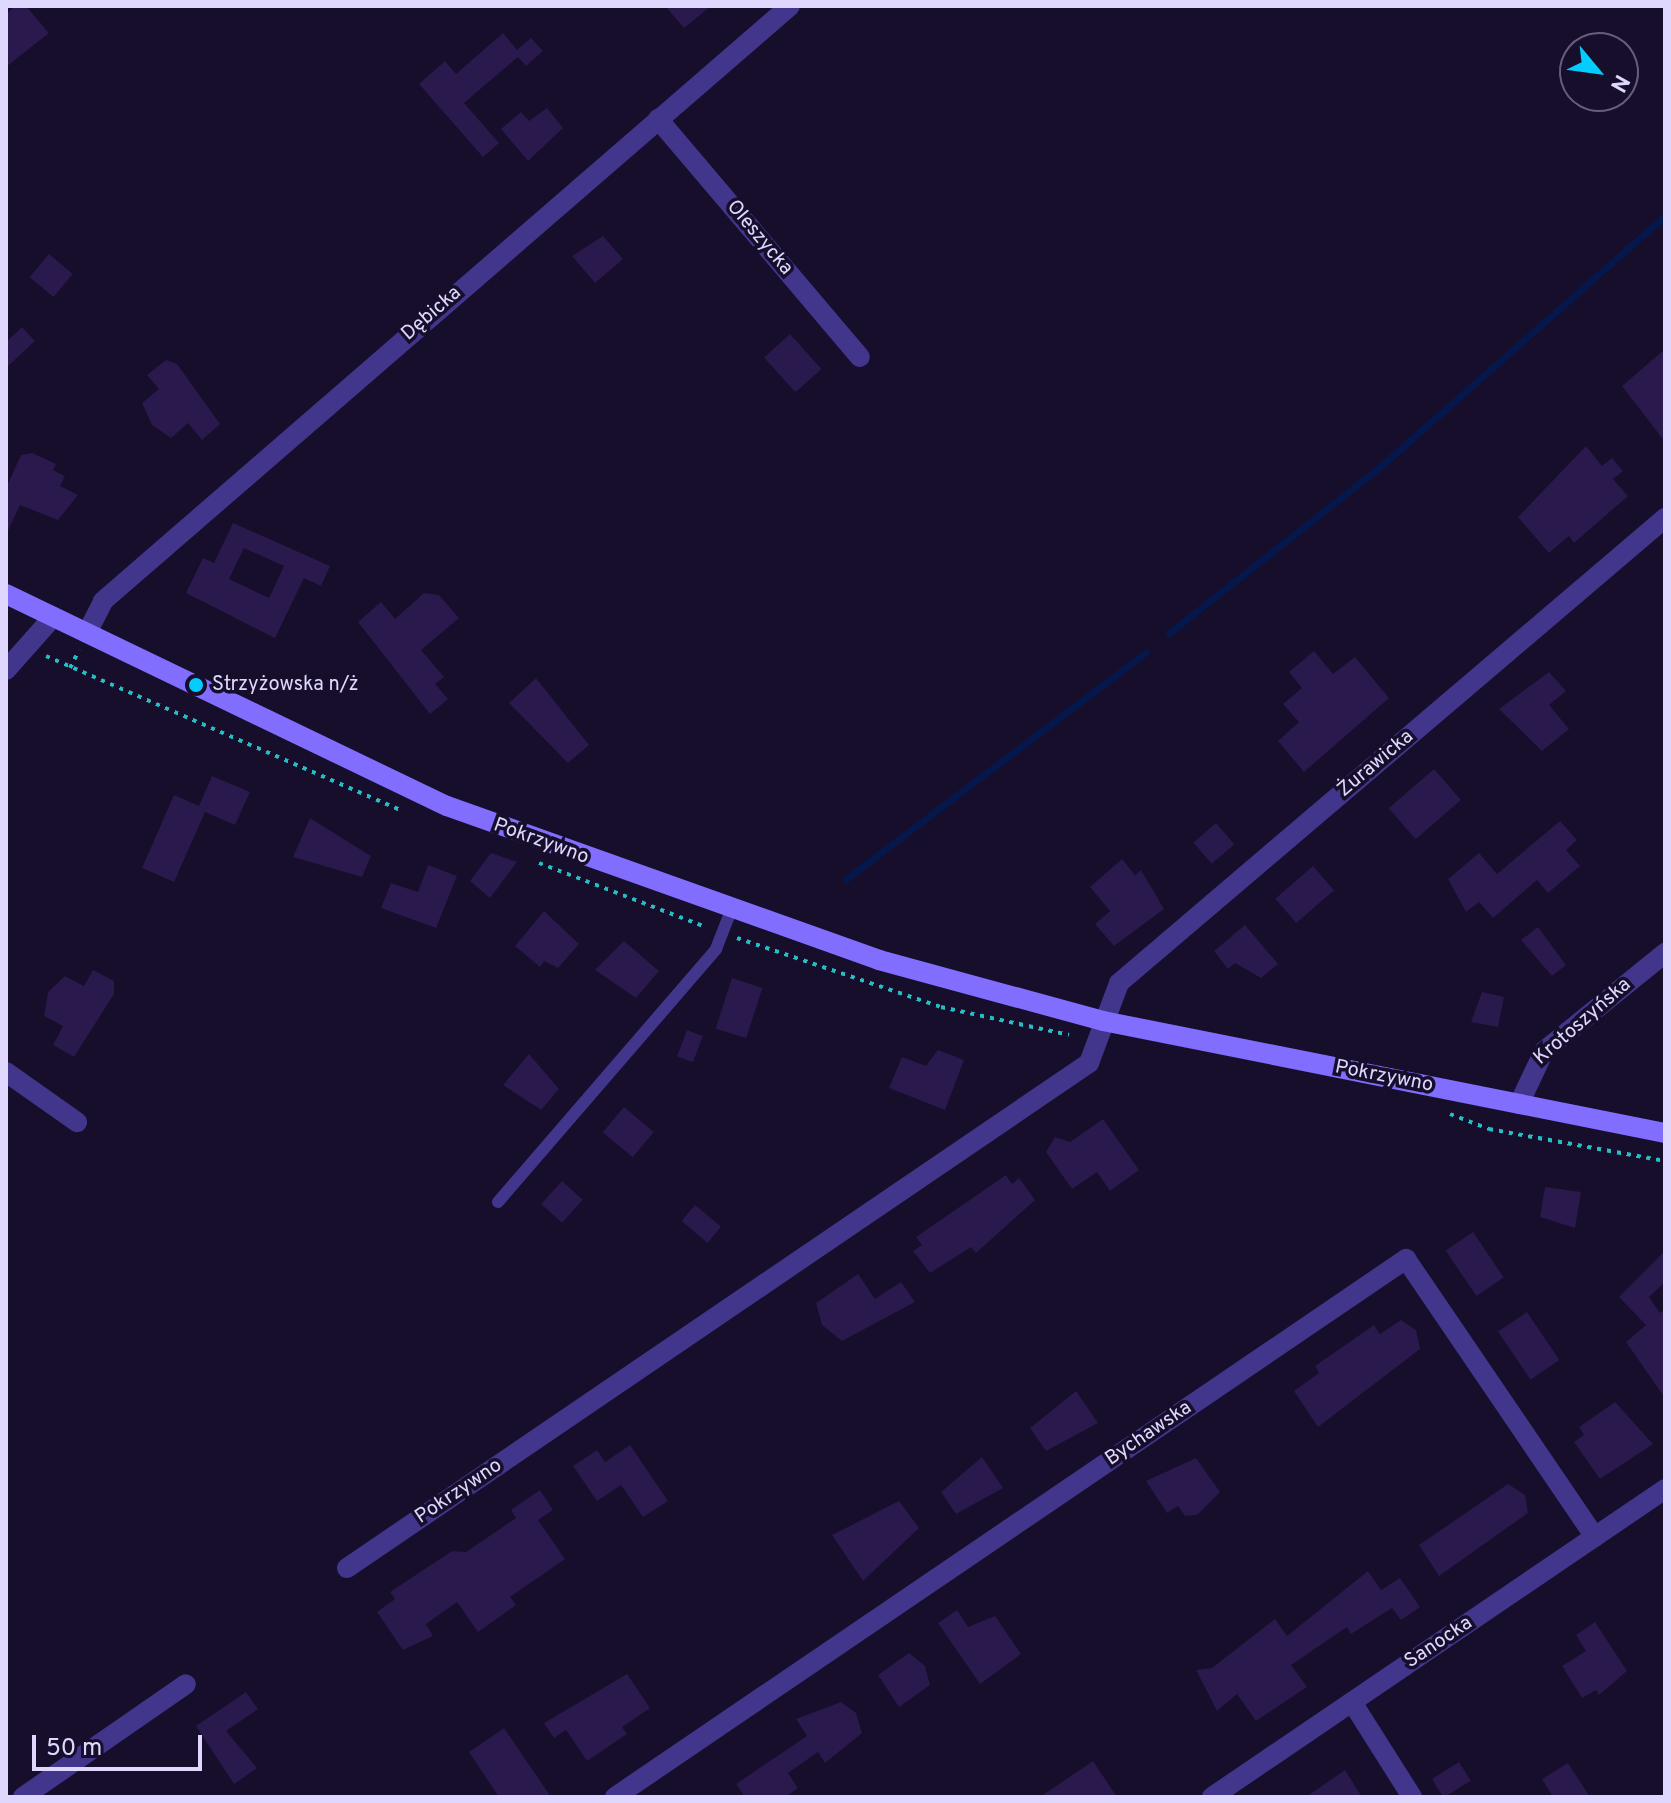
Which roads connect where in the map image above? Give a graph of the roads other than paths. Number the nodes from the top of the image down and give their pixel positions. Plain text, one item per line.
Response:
1 (790, 6) edge
2 (658, 119) junction
3 (860, 357) dead end
4 (1665, 518) edge
5 (6, 594) edge
6 (53, 617) junction
7 (87, 633) junction
8 (6, 670) edge
9 (732, 908) junction
10 (1665, 953) edge
11 (1103, 1021) junction
12 (6, 1072) edge
13 (1519, 1104) junction
14 (77, 1122) dead end
15 (1665, 1133) edge
16 (498, 1202) dead end
17 (1665, 1489) edge
18 (1595, 1537) junction
19 (347, 1568) dead end
20 (186, 1684) dead end
21 (1352, 1702) junction
22 (23, 1797) edge
23 (615, 1797) edge
24 (1212, 1797) edge
25 (1412, 1797) edge

1 - 2 street, Dębicka
2 - 3 street, Oleszycka
2 - 7 street, Dębicka
4 - 11 street, Żurawicka
5 - 6 street, Pokrzywno
6 - 7 street, Pokrzywno
6 - 8 street
7 - 9 street, Pokrzywno
9 - 11 street, Pokrzywno
9 - 16 lane
10 - 13 street, Krotoszyńska
11 - 13 street, Pokrzywno
11 - 19 street, Pokrzywno
12 - 14 street
13 - 15 street, Pokrzywno
17 - 18 street, Sanocka
18 - 21 street, Sanocka
18 - 23 street, Bychawska
20 - 22 street
21 - 24 street, Sanocka
21 - 25 street

